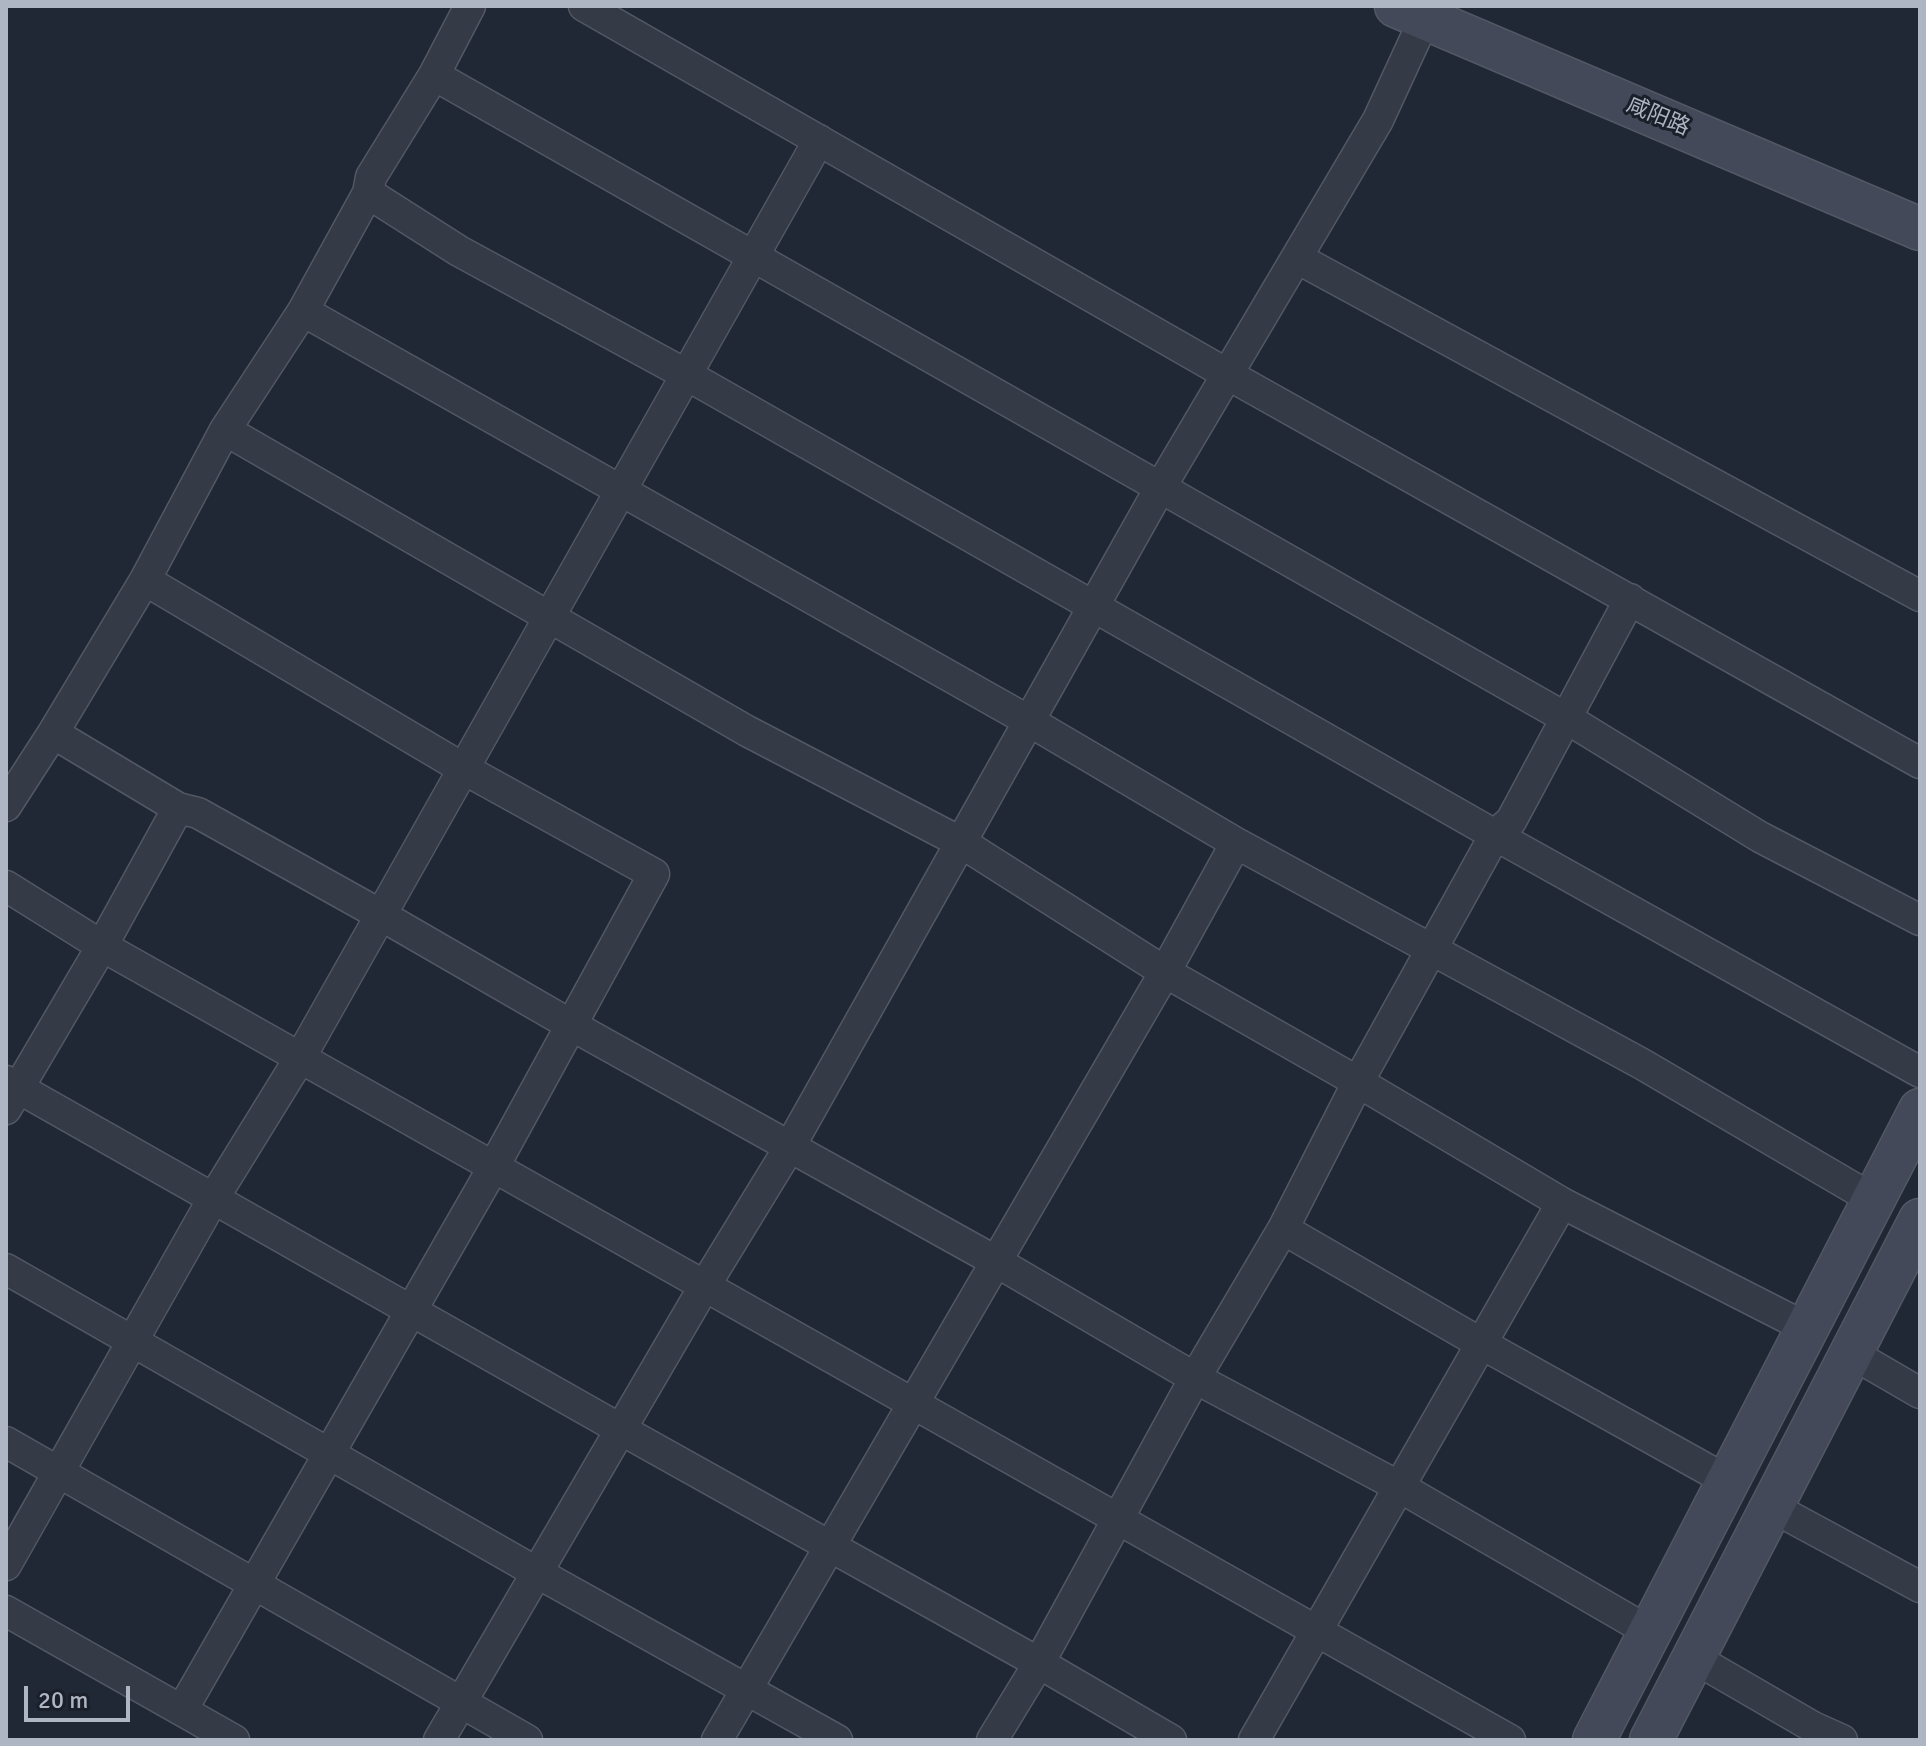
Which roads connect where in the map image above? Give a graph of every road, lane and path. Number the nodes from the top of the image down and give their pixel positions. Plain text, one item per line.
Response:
1 (470, 6) edge
2 (584, 6) edge
3 (1411, 12) edge
4 (434, 75) junction
5 (819, 140) junction
6 (368, 193) junction
7 (1920, 229) edge
8 (753, 258) junction
9 (1297, 258) junction
10 (303, 311) junction
11 (1227, 374) junction
12 (687, 375) junction
13 (225, 430) junction
14 (1160, 488) junction
15 (621, 489) junction
16 (145, 580) junction
17 (1920, 596) edge
18 (1630, 599) junction
19 (1093, 608) junction
20 (548, 615) junction
21 (1566, 718) junction
22 (1029, 721) junction
23 (53, 733) junction
24 (1920, 763) edge
25 (464, 769) junction
26 (6, 806) edge
27 (178, 808) junction
28 (1495, 835) junction
29 (962, 843) junction
30 (1236, 843) junction
31 (6, 886) edge
32 (379, 914) junction
33 (1920, 920) edge
34 (102, 946) junction
35 (1430, 950) junction
36 (1165, 972) junction
37 (571, 1025) junction
38 (300, 1058) junction
39 (1920, 1072) edge
40 (1358, 1082) junction
41 (10, 1093) edge
42 (1920, 1110) edge
43 (789, 1148) junction
44 (493, 1168) junction
45 (213, 1199) junction
46 (1874, 1200) junction
47 (1562, 1203) junction
48 (1919, 1224) edge
49 (1283, 1229) junction
50 (997, 1262) junction
51 (6, 1269) edge
52 (704, 1287) junction
53 (411, 1312) junction
54 (1807, 1328) junction
55 (133, 1341) junction
56 (1482, 1344) junction
57 (1851, 1353) junction
58 (1195, 1378) junction
59 (1920, 1393) edge
60 (913, 1405) junction
61 (620, 1429) junction
62 (6, 1442) edge
63 (329, 1455) junction
64 (60, 1471) junction
65 (1728, 1481) junction
66 (1398, 1486) junction
67 (1772, 1507) junction
68 (1118, 1518) junction
69 (830, 1545) junction
70 (6, 1565) edge
71 (536, 1572) junction
72 (256, 1583) junction
73 (1920, 1587) edge
74 (6, 1611) edge
75 (1316, 1630) junction
76 (1650, 1632) junction
77 (1694, 1658) junction
78 (1039, 1663) junction
79 (746, 1687) junction
80 (461, 1702) junction
81 (182, 1710) junction
82 (234, 1740) edge
83 (439, 1740) edge
84 (527, 1740) edge
85 (717, 1740) edge
86 (837, 1740) edge
87 (992, 1740) edge
88 (1171, 1740) edge
89 (1254, 1740) edge
90 (1510, 1740) edge
91 (1594, 1740) edge
92 (1651, 1740) edge
93 (1842, 1740) edge

1 - 4 street
2 - 5 street
3 - 7 street, 咸阳路
3 - 9 street
4 - 6 street
4 - 8 street
5 - 8 street
5 - 11 street
6 - 10 street
6 - 12 street
8 - 12 street
8 - 14 street
9 - 11 street
9 - 17 street
10 - 13 street
10 - 15 street
11 - 14 street
11 - 18 street
12 - 15 street
12 - 19 street
13 - 16 street
13 - 20 street
14 - 19 street
14 - 21 street
15 - 20 street
15 - 22 street
16 - 23 street
16 - 25 street
18 - 21 street
18 - 24 street
19 - 22 street
19 - 28 street
20 - 25 street
20 - 29 street
21 - 28 street
21 - 33 street
22 - 29 street
22 - 30 street
23 - 26 street
23 - 27 street
25 - 32 street
25 - 37 street
27 - 32 street
27 - 34 street
28 - 35 street
28 - 39 street
29 - 36 street
29 - 43 street
30 - 35 street
30 - 36 street
31 - 34 street
32 - 37 street
32 - 38 street
34 - 38 street
34 - 41 street
35 - 40 street
35 - 46 street
36 - 40 street
36 - 50 street
37 - 43 street
37 - 44 street
38 - 44 street
38 - 45 street
40 - 47 street
40 - 49 street
41 - 45 street
42 - 46 street
43 - 50 street
43 - 52 street
44 - 52 street
44 - 53 street
45 - 53 street
45 - 55 street
46 - 54 street
47 - 54 street
47 - 56 street
48 - 57 street
49 - 56 street
49 - 58 street
50 - 58 street
50 - 60 street
51 - 55 street
52 - 60 street
52 - 61 street
53 - 61 street
53 - 63 street
54 - 65 street
55 - 63 street
55 - 64 street
56 - 65 street
56 - 66 street
57 - 59 street
57 - 67 street
58 - 66 street
58 - 68 street
60 - 68 street
60 - 69 street
61 - 69 street
61 - 71 street
62 - 64 street
63 - 71 street
63 - 72 street
64 - 70 street
64 - 72 street
65 - 76 street
66 - 75 street
66 - 76 street
67 - 73 street
67 - 77 street
68 - 75 street
68 - 78 street
69 - 78 street
69 - 79 street
71 - 79 street
71 - 80 street
72 - 80 street
72 - 81 street
74 - 81 street
75 - 89 street
75 - 90 street
76 - 91 street
77 - 92 street
77 - 93 street
78 - 87 street
78 - 88 street
79 - 85 street
79 - 86 street
80 - 83 street
80 - 84 street
81 - 82 street

